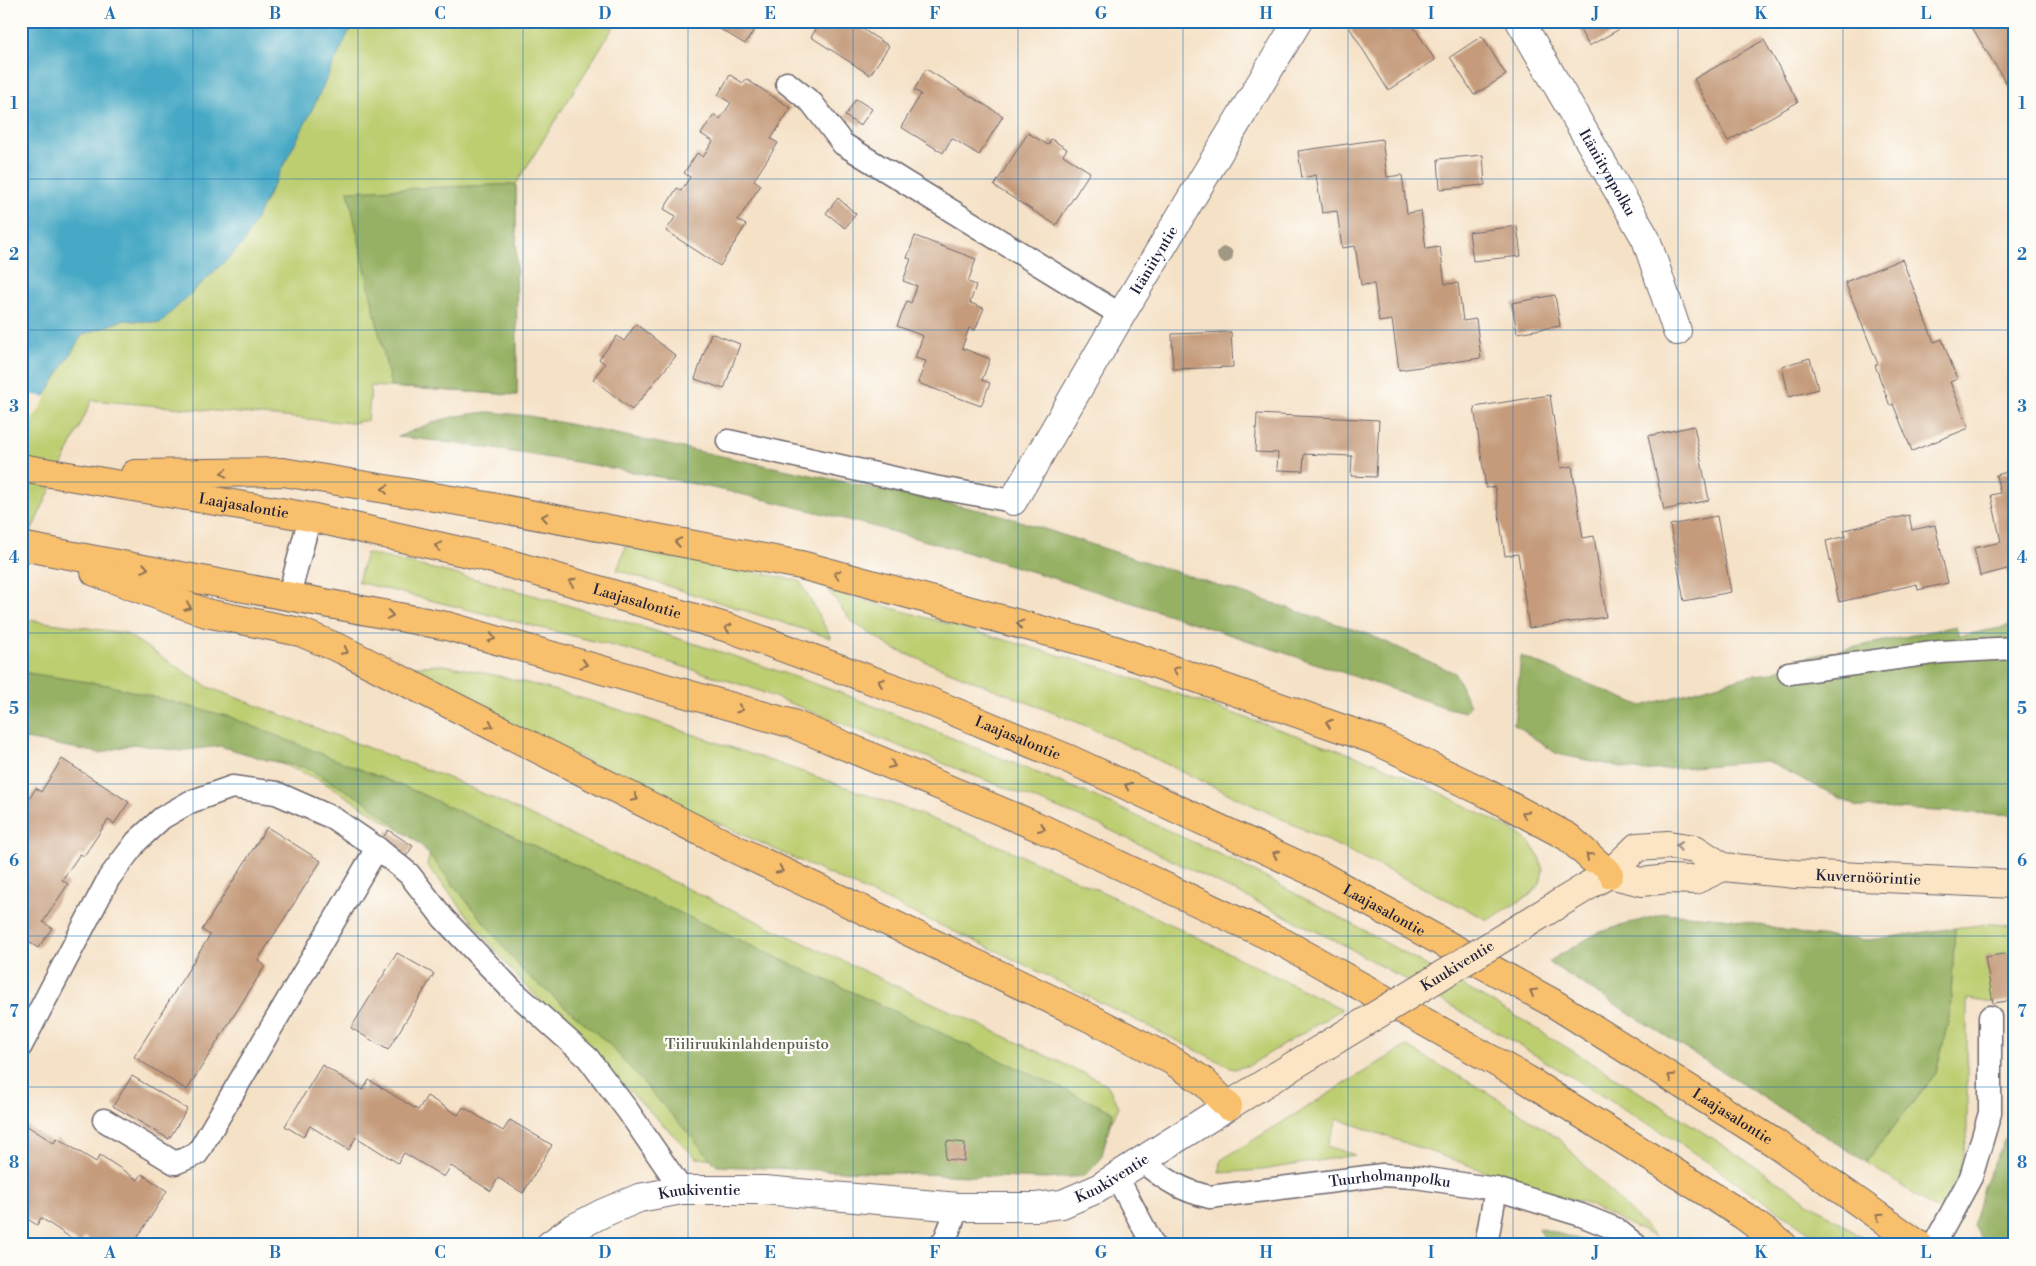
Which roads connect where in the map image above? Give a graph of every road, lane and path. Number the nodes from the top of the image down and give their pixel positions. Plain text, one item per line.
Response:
1 (1298, 21) edge
2 (1520, 21) edge
3 (787, 83) dead end
4 (1121, 315) junction
5 (1677, 331) dead end
6 (728, 441) dead end
7 (21, 468) edge
8 (63, 474) junction
9 (1013, 501) joint
10 (310, 517) junction
11 (25, 546) edge
12 (289, 595) junction
13 (2015, 648) edge
14 (1789, 673) dead end
15 (377, 848) junction
16 (1599, 880) junction
17 (2015, 884) edge
18 (1990, 1017) dead end
19 (21, 1046) edge
20 (1228, 1106) junction
21 (104, 1120) dead end
22 (1142, 1161) junction
23 (1117, 1177) junction
24 (1496, 1189) junction
25 (682, 1190) junction
26 (958, 1207) junction
27 (550, 1245) edge
28 (940, 1245) edge
29 (1153, 1245) edge
30 (1486, 1245) edge
31 (1636, 1245) edge
32 (1783, 1245) edge
33 (1919, 1245) edge
34 (1934, 1245) edge

1 - 4 street, Itäniityntie
2 - 5 street, Itäniitynpolku
3 - 4 lane
4 - 9 street, Itäniityntie
6 - 9 lane
7 - 8 main road, Laajasalontie
8 - 10 main road, Laajasalontie
16 -> 8 main road
10 - 12 lane
33 -> 10 main road, Laajasalontie
11 -> 12 main road
11 -> 20 main road
12 -> 32 main road
13 - 14 lane
15 - 19 lane
15 - 21 lane
15 - 25 lane
16 - 17 main road, Kuvernöörintie
16 - 20 main road, Kuukiventie, bridge
18 - 34 lane
20 - 22 street, Kuukiventie
22 - 23 street, Kuukiventie
22 - 24 lane, Tuurholmanpolku
23 - 26 street, Kuukiventie
23 - 29 lane
24 - 30 lane
24 - 31 lane, Tuurholmanpolku
25 - 26 street, Kuukiventie
25 - 27 street, Kuukiventie
26 - 28 lane

